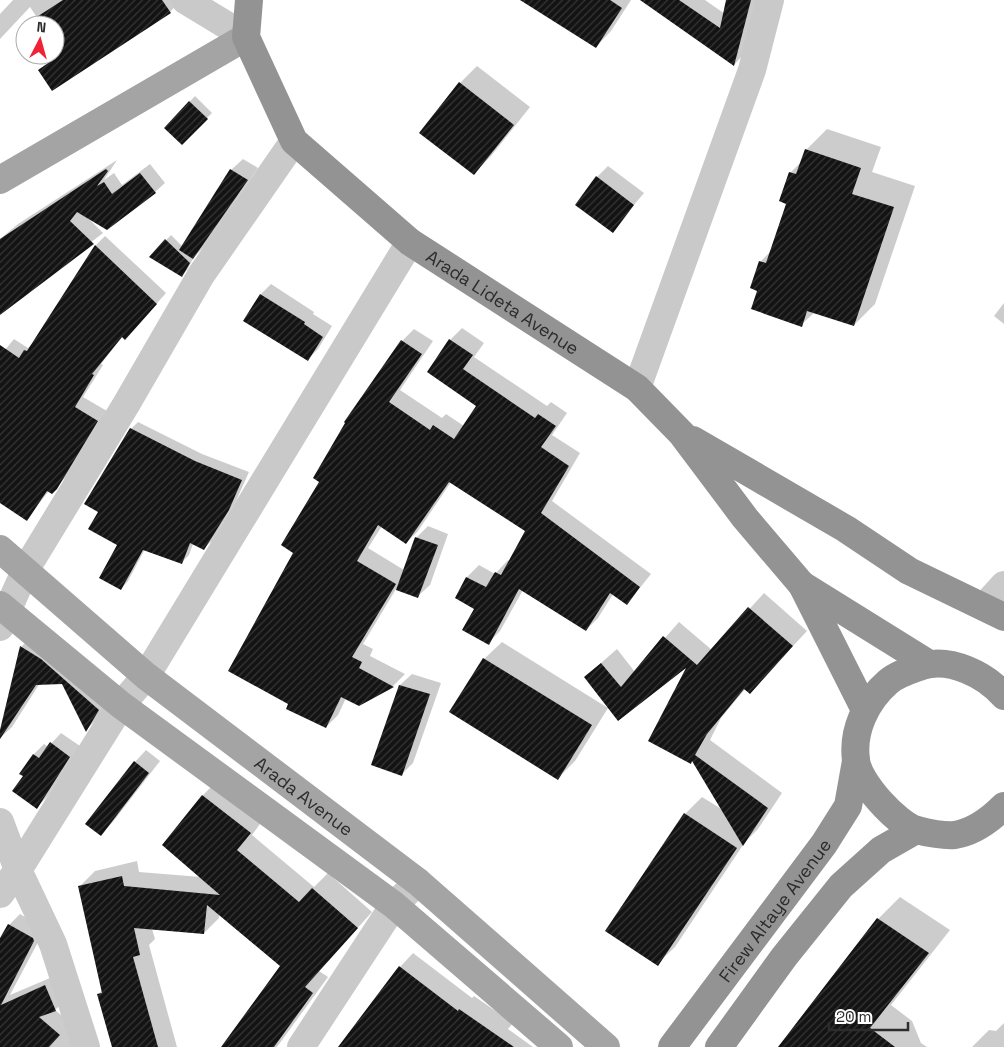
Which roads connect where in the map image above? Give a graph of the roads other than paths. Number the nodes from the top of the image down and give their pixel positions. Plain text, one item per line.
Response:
1 (185, 0) edge
2 (249, 0) edge
3 (770, 0) edge
4 (246, 37) junction
5 (294, 141) junction
6 (0, 180) edge
7 (410, 242) junction
8 (637, 388) junction
9 (682, 434) junction
10 (0, 549) edge
11 (26, 569) junction
12 (802, 584) junction
13 (1004, 584) edge
14 (994, 612) edge
15 (2, 614) edge
16 (929, 664) junction
17 (146, 676) junction
18 (1004, 696) edge
19 (121, 705) junction
20 (865, 710) junction
21 (856, 762) junction
22 (1004, 806) edge
23 (0, 822) edge
24 (916, 830) junction
25 (18, 870) junction
26 (418, 882) junction
27 (0, 894) edge
28 (394, 905) junction
29 (86, 1047) edge
30 (301, 1047) edge
31 (559, 1047) edge
32 (606, 1047) edge
33 (672, 1047) edge
34 (719, 1047) edge

1 - 4 street
2 - 4 highway, Arada Lideta Avenue
3 - 8 street
4 - 5 highway, Arada Lideta Avenue
4 - 6 main road
5 - 7 highway, Arada Lideta Avenue
5 - 11 street
7 - 8 highway, Arada Lideta Avenue
7 - 17 street
8 - 9 highway, Arada Lideta Avenue
9 - 12 highway, Arada Lideta Avenue
9 - 14 highway
10 - 11 main road, Arada Avenue
11 - 15 street
11 - 17 main road, Arada Avenue
12 - 16 highway
12 - 20 highway
13 - 14 street
15 - 19 main road, Arada Avenue
16 - 18 highway
16 - 20 highway
17 - 19 street
17 - 26 main road, Arada Avenue
19 - 25 street
19 - 28 main road, Arada Avenue
20 - 21 highway, Firew Altaye Avenue
21 - 24 highway
21 - 33 highway, Firew Altaye Avenue
22 - 24 highway
23 - 25 street
24 - 34 highway, Firew Altaye Avenue
25 - 27 street
25 - 29 street
26 - 28 street
26 - 32 main road, Arada Avenue
28 - 30 street
28 - 31 main road, Arada Avenue

